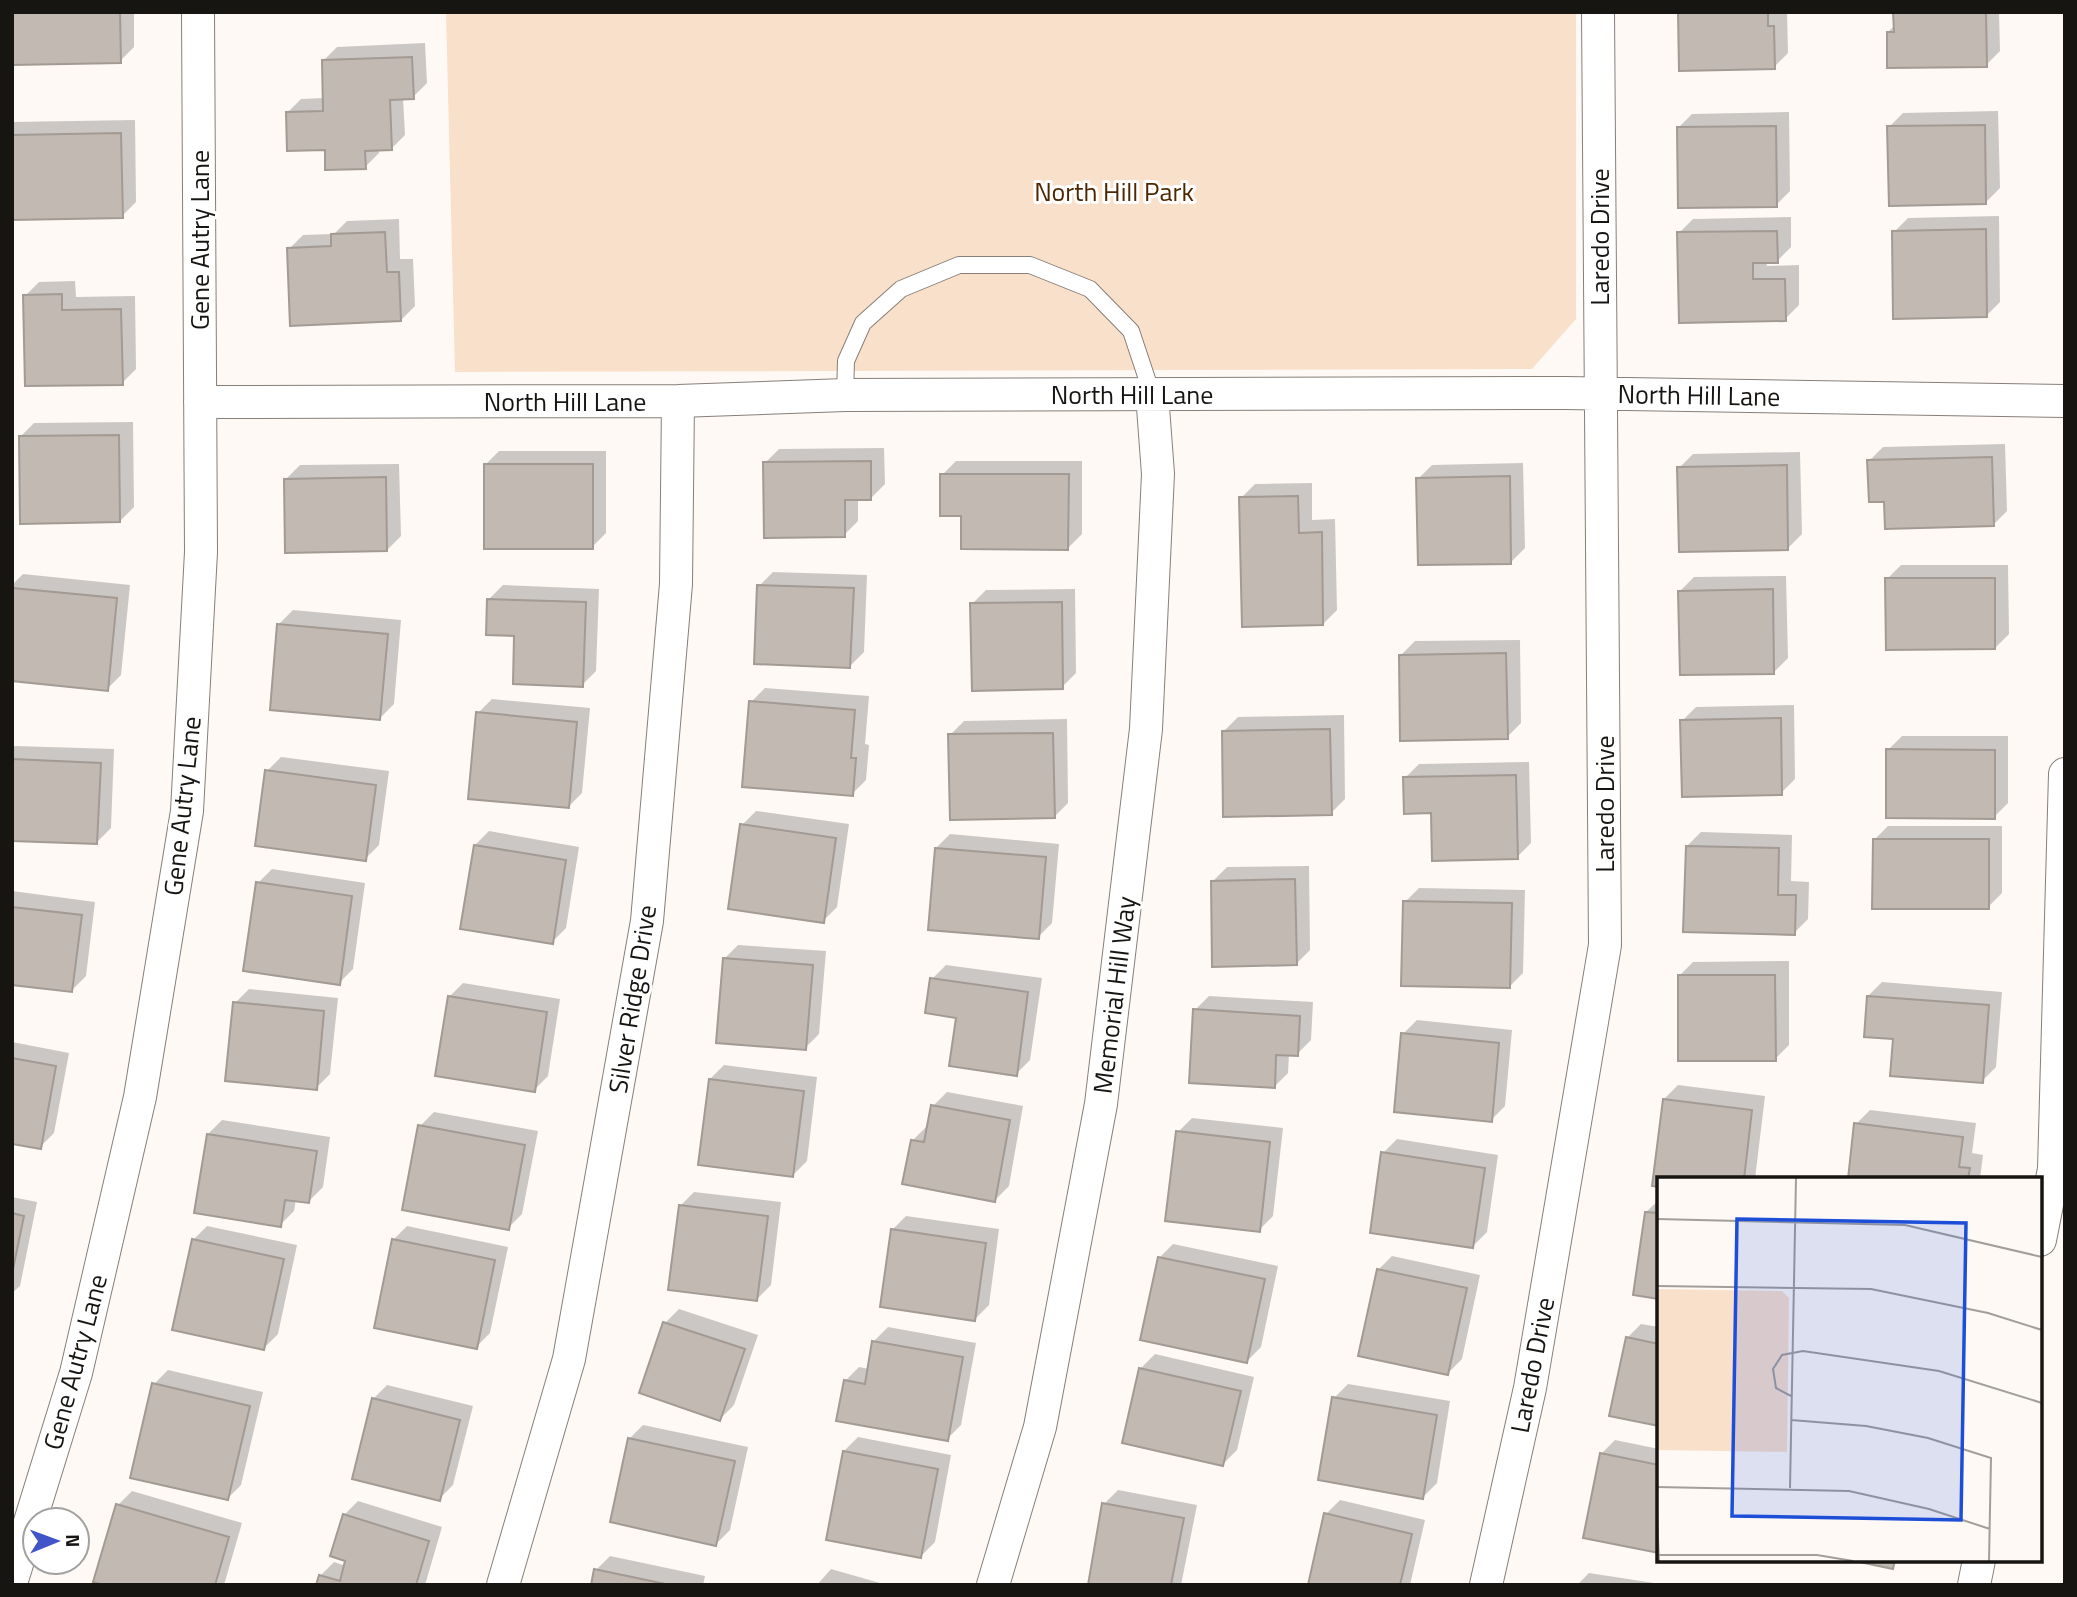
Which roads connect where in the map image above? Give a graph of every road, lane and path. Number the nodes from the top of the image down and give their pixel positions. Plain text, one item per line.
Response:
1 (198, 12) edge
2 (1598, 12) edge
3 (1152, 394) junction
4 (1601, 394) junction
5 (845, 395) junction
6 (678, 401) junction
7 (2065, 401) edge
8 (200, 402) junction
9 (2065, 774) edge
10 (2042, 1230) edge
11 (1979, 1562) edge
12 (12, 1580) edge
13 (503, 1585) edge
14 (993, 1585) edge
15 (1486, 1585) edge
16 (1975, 1585) edge

1 - 8 street, Gene Autry Lane
2 - 4 street, Laredo Drive
3 - 4 street, North Hill Lane
3 - 5 street, North Hill Lane
3 - 5 lane
3 - 14 street, Memorial Hill Way
4 - 7 street, North Hill Lane
4 - 15 street, Laredo Drive
5 - 6 street, North Hill Lane
6 - 8 street, North Hill Lane
6 - 13 street, Silver Ridge Drive
8 - 12 street, Gene Autry Lane
9 - 10 street
11 - 16 street

